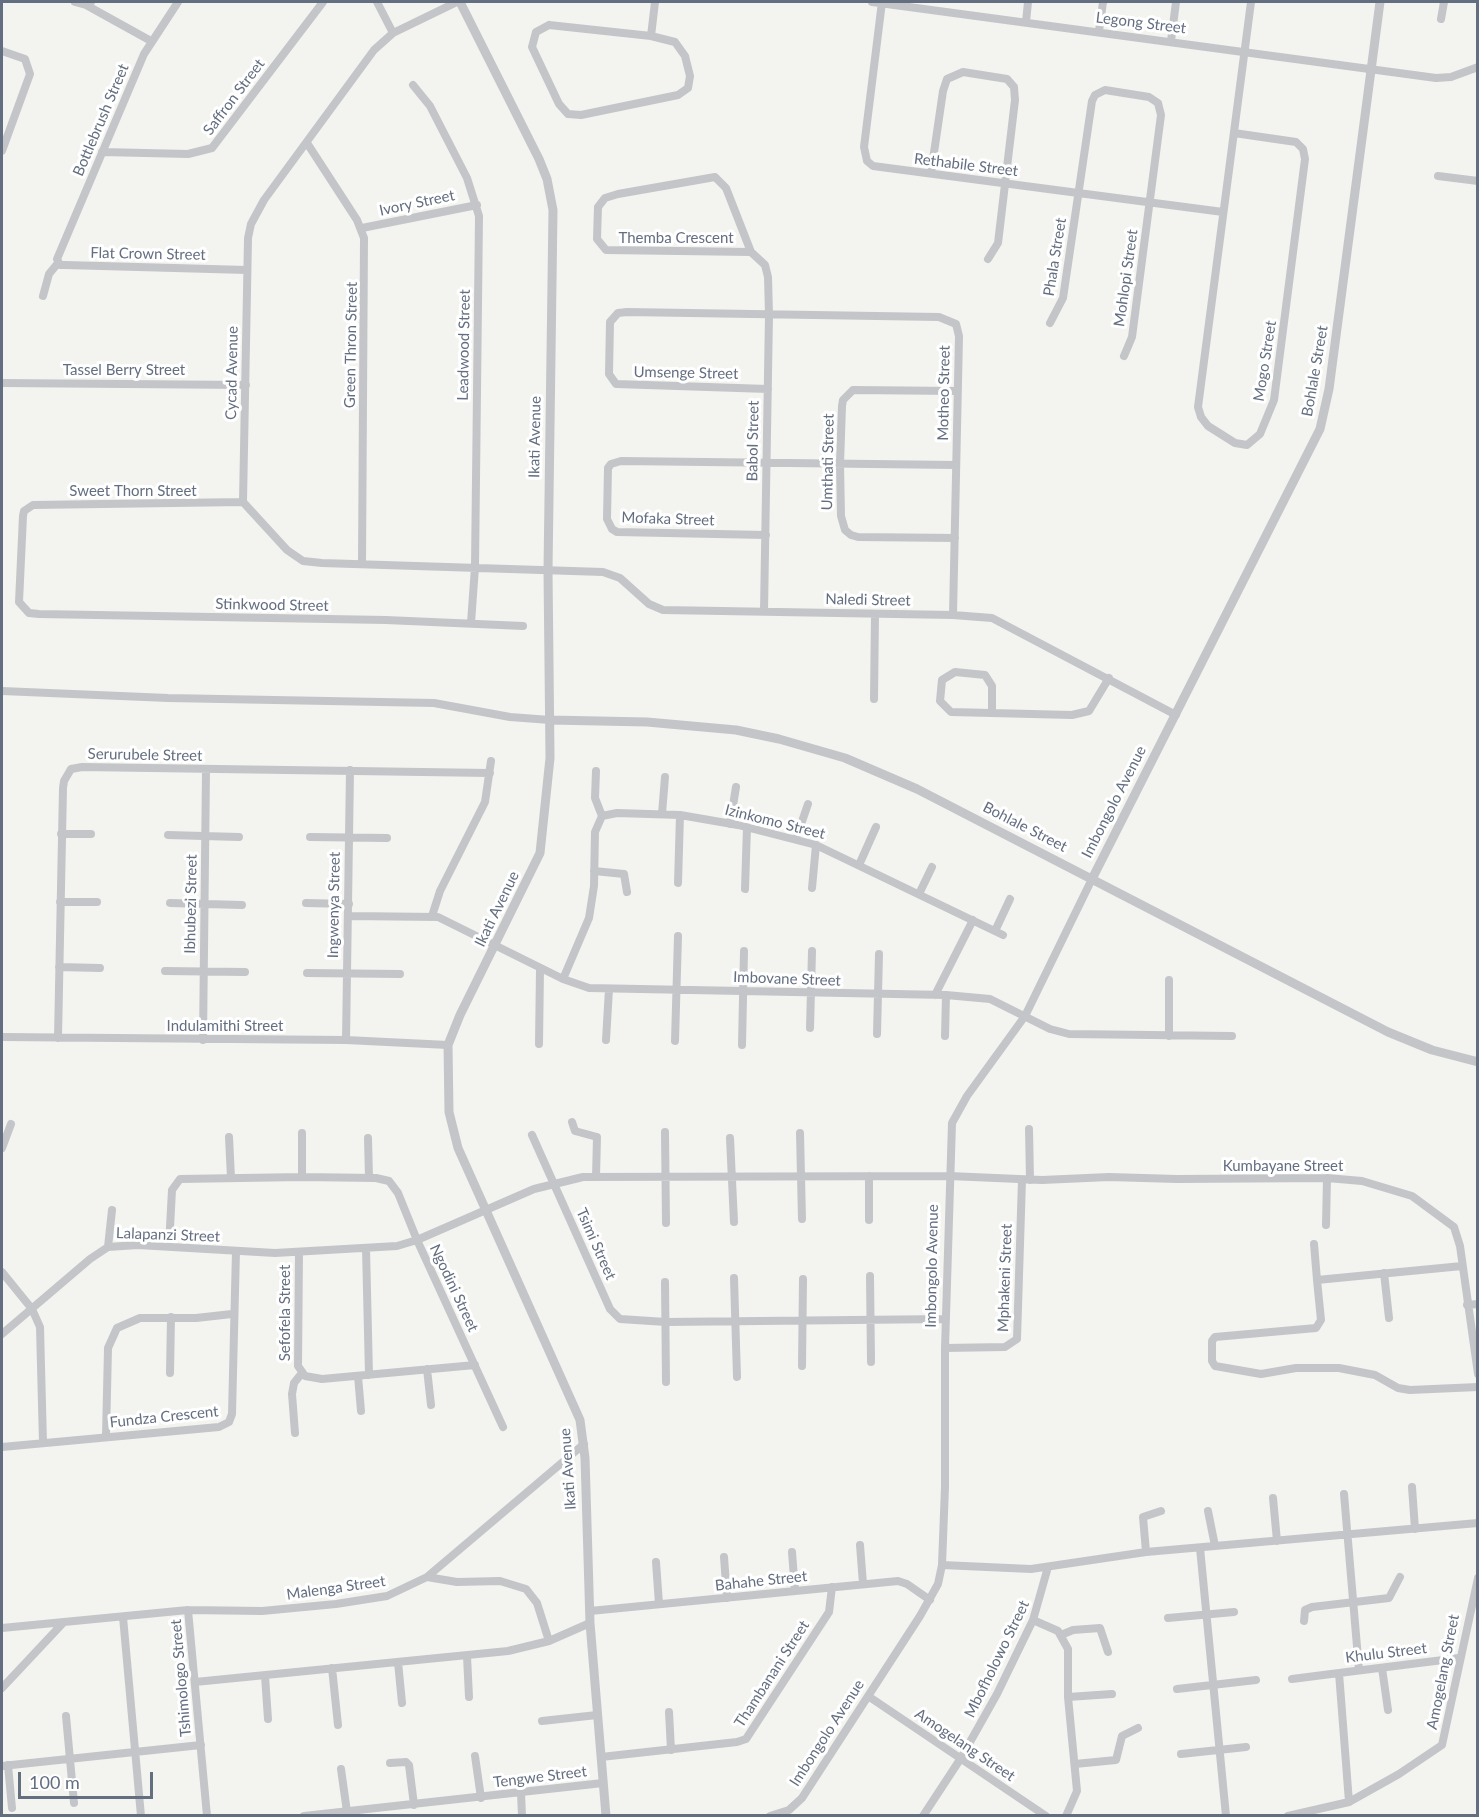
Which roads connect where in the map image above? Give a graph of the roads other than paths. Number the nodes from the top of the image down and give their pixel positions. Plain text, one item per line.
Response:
1 (75, 2) edge
2 (178, 2) edge
3 (322, 2) edge
4 (377, 2) edge
5 (458, 2) edge
6 (656, 2) edge
7 (872, 2) edge
8 (882, 2) edge
9 (954, 2) edge
10 (1028, 2) edge
11 (1103, 2) edge
12 (1176, 2) edge
13 (1251, 2) edge
14 (1380, 2) edge
15 (1444, 2) edge
16 (89, 3) edge
17 (952, 12) junction
18 (1441, 19) dead end
19 (1026, 22) junction
20 (1099, 32) junction
21 (393, 33) junction
22 (651, 36) junction
23 (152, 41) junction
24 (1171, 41) junction
25 (2, 51) edge
26 (1244, 51) junction
27 (1478, 67) edge
28 (1371, 68) junction
29 (413, 85) dead end
30 (1234, 133) junction
31 (307, 143) junction
32 (2, 151) edge
33 (102, 152) junction
34 (932, 173) junction
35 (1438, 176) dead end
36 (1478, 181) edge
37 (1006, 184) junction
38 (1078, 191) junction
39 (1151, 202) junction
40 (477, 205) junction
41 (1223, 212) junction
42 (362, 228) junction
43 (751, 252) junction
44 (58, 258) junction
45 (988, 258) dead end
46 (248, 270) junction
47 (767, 271) joint
48 (43, 296) dead end
49 (769, 315) junction
50 (1050, 322) dead end
51 (1124, 356) dead end
52 (2, 383) edge
53 (246, 385) junction
54 (768, 389) junction
55 (957, 391) junction
56 (766, 462) junction
57 (840, 464) junction
58 (956, 465) junction
59 (243, 502) junction
60 (766, 535) junction
61 (955, 538) junction
62 (362, 564) junction
63 (475, 567) junction
64 (548, 570) junction
65 (22, 609) joint
66 (764, 611) junction
67 (875, 615) junction
68 (953, 615) junction
69 (471, 623) junction
70 (523, 626) dead end
71 (1109, 678) junction
72 (2, 691) edge
73 (874, 699) dead end
74 (992, 712) junction
75 (1176, 715) junction
76 (550, 720) junction
77 (491, 761) dead end
78 (206, 770) junction
79 (350, 770) junction
80 (596, 771) dead end
81 (490, 773) junction
82 (665, 777) dead end
83 (736, 787) dead end
84 (807, 804) dead end
85 (662, 814) junction
86 (681, 815) junction
87 (602, 816) junction
88 (730, 824) junction
89 (747, 827) junction
90 (876, 827) dead end
91 (61, 834) junction
92 (91, 834) dead end
93 (168, 835) dead end
94 (205, 836) junction
95 (239, 837) dead end
96 (310, 837) dead end
97 (349, 838) junction
98 (387, 838) dead end
99 (796, 839) junction
100 (816, 845) junction
101 (859, 865) junction
102 (932, 867) dead end
103 (594, 871) junction
104 (1092, 879) junction
105 (678, 883) dead end
106 (812, 888) dead end
107 (745, 889) dead end
108 (627, 892) dead end
109 (918, 894) junction
110 (1010, 900) dead end
111 (60, 902) junction
112 (97, 902) dead end
113 (170, 903) dead end
114 (306, 903) dead end
115 (204, 904) junction
116 (242, 904) dead end
117 (349, 904) junction
118 (349, 916) junction
119 (432, 916) junction
120 (972, 920) junction
121 (678, 936) dead end
122 (495, 946) junction
123 (744, 951) dead end
124 (812, 951) dead end
125 (879, 954) dead end
126 (59, 967) junction
127 (100, 968) dead end
128 (540, 969) junction
129 (165, 971) dead end
130 (204, 972) junction
131 (245, 972) dead end
132 (307, 973) dead end
133 (347, 974) junction
134 (400, 974) dead end
135 (563, 979) junction
136 (1169, 980) dead end
137 (676, 988) junction
138 (609, 989) junction
139 (744, 990) junction
140 (810, 993) junction
141 (879, 995) junction
142 (936, 995) junction
143 (946, 995) junction
144 (1025, 1016) junction
145 (810, 1028) dead end
146 (877, 1034) dead end
147 (945, 1036) dead end
148 (1169, 1036) junction
149 (1232, 1036) dead end
150 (2, 1037) edge
151 (58, 1038) junction
152 (203, 1040) junction
153 (346, 1040) junction
154 (606, 1040) dead end
155 (675, 1041) dead end
156 (538, 1044) dead end
157 (448, 1045) junction
158 (742, 1045) dead end
159 (1459, 1056) junction
160 (1478, 1056) edge
161 (1478, 1062) edge
162 (572, 1122) dead end
163 (11, 1124) dead end
164 (1029, 1129) dead end
165 (665, 1132) dead end
166 (302, 1133) dead end
167 (800, 1133) dead end
168 (532, 1135) dead end
169 (229, 1137) dead end
170 (368, 1138) dead end
171 (730, 1138) dead end
172 (2, 1148) edge
173 (664, 1176) junction
174 (732, 1176) junction
175 (801, 1176) junction
176 (869, 1176) junction
177 (949, 1176) junction
178 (302, 1177) junction
179 (596, 1177) junction
180 (231, 1178) junction
181 (369, 1178) junction
182 (1326, 1178) junction
183 (1026, 1180) junction
184 (555, 1183) junction
185 (486, 1209) junction
186 (112, 1210) dead end
187 (802, 1219) dead end
188 (869, 1220) dead end
189 (734, 1222) dead end
190 (666, 1223) dead end
191 (1326, 1225) dead end
192 (417, 1240) junction
193 (1314, 1244) dead end
194 (169, 1246) junction
195 (108, 1247) junction
196 (366, 1248) junction
197 (236, 1251) junction
198 (299, 1252) junction
199 (1462, 1266) junction
200 (2, 1272) edge
201 (1384, 1273) junction
202 (870, 1276) dead end
203 (734, 1278) dead end
204 (803, 1279) dead end
205 (1317, 1280) junction
206 (665, 1282) dead end
207 (1478, 1304) edge
208 (1467, 1305) junction
209 (32, 1309) junction
210 (232, 1314) junction
211 (171, 1317) junction
212 (946, 1318) junction
213 (1389, 1318) dead end
214 (801, 1320) junction
215 (870, 1320) junction
216 (735, 1321) junction
217 (666, 1322) junction
218 (2, 1334) edge
219 (945, 1348) junction
220 (871, 1362) dead end
221 (475, 1365) junction
222 (802, 1366) dead end
223 (427, 1369) junction
224 (170, 1372) dead end
225 (302, 1374) junction
226 (1478, 1374) edge
227 (369, 1375) junction
228 (358, 1376) junction
229 (737, 1377) dead end
230 (666, 1382) dead end
231 (1478, 1387) edge
232 (431, 1405) dead end
233 (361, 1411) dead end
234 (503, 1426) dead end
235 (295, 1433) dead end
236 (106, 1436) junction
237 (43, 1443) junction
238 (584, 1444) junction
239 (2, 1448) edge
240 (1412, 1487) dead end
241 (1344, 1494) dead end
242 (1273, 1498) dead end
243 (1161, 1510) dead end
244 (1208, 1511) dead end
245 (1478, 1523) edge
246 (1415, 1529) junction
247 (1347, 1535) junction
248 (1277, 1541) junction
249 (860, 1545) dead end
250 (1215, 1546) junction
251 (1200, 1548) junction
252 (792, 1552) dead end
253 (1146, 1552) junction
254 (724, 1557) dead end
255 (656, 1562) dead end
256 (942, 1565) junction
257 (1048, 1568) junction
258 (427, 1577) junction
259 (1400, 1577) dead end
260 (1478, 1578) edge
261 (863, 1584) junction
262 (832, 1587) junction
263 (795, 1591) junction
264 (727, 1598) junction
265 (930, 1600) junction
266 (1352, 1602) junction
267 (659, 1604) junction
268 (188, 1610) junction
269 (590, 1611) junction
270 (1234, 1612) dead end
271 (1206, 1615) junction
272 (123, 1617) junction
273 (1168, 1618) dead end
274 (1033, 1620) junction
275 (1304, 1621) dead end
276 (63, 1623) junction
277 (590, 1623) junction
278 (2, 1628) edge
279 (1061, 1635) junction
280 (549, 1641) junction
281 (1108, 1652) dead end
282 (467, 1656) junction
283 (1459, 1658) junction
284 (398, 1662) junction
285 (332, 1668) junction
286 (1382, 1668) junction
287 (1359, 1670) junction
288 (1339, 1673) junction
289 (265, 1676) junction
290 (1292, 1679) dead end
291 (1256, 1680) dead end
292 (195, 1682) junction
293 (1212, 1685) junction
294 (2, 1688) edge
295 (1177, 1689) dead end
296 (1112, 1694) dead end
297 (868, 1696) junction
298 (469, 1697) dead end
299 (1068, 1697) junction
300 (402, 1703) dead end
301 (1388, 1710) dead end
302 (669, 1712) dead end
303 (597, 1715) junction
304 (66, 1716) dead end
305 (268, 1719) dead end
306 (542, 1721) dead end
307 (338, 1725) dead end
308 (1138, 1728) dead end
309 (201, 1745) junction
310 (1246, 1747) dead end
311 (1219, 1749) junction
312 (671, 1750) junction
313 (135, 1753) junction
314 (1180, 1754) dead end
315 (475, 1756) dead end
316 (601, 1757) junction
317 (71, 1758) junction
318 (961, 1758) junction
319 (390, 1763) dead end
320 (1075, 1764) junction
321 (5, 1766) edge
322 (341, 1769) dead end
323 (603, 1783) junction
324 (521, 1793) junction
325 (481, 1798) junction
326 (1349, 1802) junction
327 (74, 1803) dead end
328 (414, 1805) junction
329 (12, 1808) dead end
330 (347, 1812) junction
331 (1033, 1812) edge
332 (141, 1815) edge
333 (207, 1815) edge
334 (304, 1815) edge
335 (522, 1815) edge
336 (606, 1815) edge
337 (770, 1815) edge
338 (923, 1815) edge
339 (1046, 1815) edge
340 (1066, 1815) edge
341 (1226, 1815) edge
342 (1288, 1815) edge

1 - 16 street
2 - 23 street, Bottlebrush Street
3 - 33 street, Saffron Street
4 - 21 street
5 - 21 street, Cycad Avenue
5 - 64 street, Ikati Avenue
6 - 22 street
7 - 8 street, Legong Street
8 - 17 street, Legong Street
8 - 34 street, Rethabile Street
9 - 17 street
10 - 19 street
11 - 20 street
12 - 24 street
13 - 26 street, Mogo Street
14 - 28 street, Bohlale Street
15 - 18 street
16 - 23 street
17 - 19 street, Legong Street
19 - 20 street, Legong Street
20 - 24 street, Legong Street
21 - 31 street, Cycad Avenue
22 - 22 street
23 - 33 street, Bottlebrush Street
24 - 26 street, Legong Street
25 - 32 street
26 - 28 street, Legong Street
26 - 30 street, Mogo Street
27 - 28 street, Legong Street
28 - 75 street, Bohlale Street
29 - 40 street, Leadwood Street
30 - 41 street, Mogo Street
30 - 41 street, Mogo Street
31 - 42 street, Green Thron Street
31 - 46 street, Cycad Avenue
33 - 44 street, Bottlebrush Street
34 - 37 street, Rethabile Street
34 - 37 street
35 - 36 street
37 - 38 street, Rethabile Street
37 - 45 street
38 - 39 street, Rethabile Street
38 - 39 street, Phala Street
38 - 50 street, Phala Street
39 - 41 street, Rethabile Street
39 - 51 street, Mohlopi Street
40 - 42 street, Ivory Street
40 - 63 street, Leadwood Street
42 - 62 street, Green Thron Street
43 - 43 street, Themba Crescent
43 - 47 street, Themba Crescent
44 - 46 street, Flat Crown Street
44 - 48 street, Bottlebrush Street
46 - 53 street, Cycad Avenue
47 - 49 street, Babol Street
49 - 54 street, Babol Street
49 - 54 street, Umsenge Street
49 - 55 street, Motheo Street
52 - 53 street, Tassel Berry Street
53 - 59 street, Cycad Avenue
54 - 56 street, Babol Street
55 - 57 street, Umthati Street
55 - 58 street, Motheo Street
56 - 57 street
56 - 60 street, Babol Street
56 - 60 street, Mofaka Street
57 - 58 street
57 - 61 street, Umthati Street
58 - 61 street, Motheo Street
59 - 62 street
59 - 65 street, Sweet Thorn Street
60 - 66 street, Babol Street
61 - 68 street, Motheo Street
62 - 63 street
63 - 64 street
63 - 69 street, Leadwood Street
64 - 66 street, Naledi Street
64 - 76 street, Ikati Avenue
65 - 69 street, Stinkwood Street
66 - 67 street, Naledi Street
67 - 68 street, Naledi Street
67 - 73 street
68 - 71 street, Naledi Street
69 - 70 street, Stinkwood Street
71 - 74 street
71 - 75 street, Naledi Street
72 - 76 street
74 - 74 street
75 - 104 street, Imbongolo Avenue
76 - 104 street, Bohlale Street
76 - 122 street, Ikati Avenue
77 - 81 street
78 - 79 street, Serurubele Street
78 - 91 street, Serurubele Street
78 - 94 street, Ibhubezi Street
79 - 81 street, Serurubele Street
79 - 97 street, Ingwenya Street
80 - 87 street
81 - 119 street
82 - 85 street
83 - 88 street
84 - 99 street
85 - 86 street, Izinkomo Street
85 - 87 street, Izinkomo Street
86 - 88 street, Izinkomo Street
86 - 105 street
87 - 103 street
88 - 89 street, Izinkomo Street
89 - 99 street, Izinkomo Street
89 - 107 street
90 - 101 street
91 - 92 street
91 - 111 street, Serurubele Street
93 - 94 street
94 - 95 street
94 - 115 street, Ibhubezi Street
96 - 97 street
97 - 98 street
97 - 117 street, Ingwenya Street
99 - 100 street, Izinkomo Street
100 - 101 street, Izinkomo Street
100 - 106 street
101 - 109 street, Izinkomo Street
102 - 109 street
103 - 108 street
103 - 135 street
104 - 144 street, Imbongolo Avenue
104 - 159 street, Bohlale Street
109 - 120 street, Izinkomo Street
110 - 120 street, Izinkomo Street
111 - 112 street
111 - 126 street, Serurubele Street
113 - 115 street
114 - 117 street
115 - 116 street
115 - 130 street, Ibhubezi Street
117 - 118 street, Ingwenya Street
118 - 119 street, Imbovane Street
118 - 133 street, Ingwenya Street
119 - 122 street, Imbovane Street
120 - 142 street
121 - 137 street
122 - 128 street, Imbovane Street
122 - 157 street, Ikati Avenue
123 - 139 street
124 - 140 street
125 - 141 street
126 - 127 street
126 - 151 street, Serurubele Street
128 - 135 street, Imbovane Street
128 - 156 street
129 - 130 street
130 - 131 street
130 - 152 street, Ibhubezi Street
132 - 133 street
133 - 134 street
133 - 153 street, Ingwenya Street
135 - 138 street, Imbovane Street
136 - 148 street
137 - 138 street, Imbovane Street
137 - 139 street, Imbovane Street
137 - 155 street
138 - 154 street
139 - 140 street, Imbovane Street
139 - 158 street
140 - 141 street, Imbovane Street
140 - 145 street
141 - 142 street, Imbovane Street
141 - 146 street
142 - 143 street, Imbovane Street
143 - 144 street, Imbovane Street
143 - 147 street
144 - 148 street, Imbovane Street
144 - 177 street, Imbongolo Avenue
148 - 149 street, Imbovane Street
150 - 151 street, Indulamithi Street
151 - 152 street, Indulamithi Street
152 - 153 street, Indulamithi Street
153 - 157 street, Indulamithi Street
157 - 185 street, Ikati Avenue
159 - 160 street, Bohlale Street
159 - 161 street, Bohlale Street
162 - 179 street
163 - 172 street
164 - 183 street
165 - 173 street
166 - 178 street
167 - 175 street
168 - 184 street, Tsimi Street
169 - 180 street
170 - 181 street
171 - 174 street
173 - 174 street, Lalapanzi Street
173 - 179 street, Lalapanzi Street
173 - 190 street
174 - 175 street, Lalapanzi Street
174 - 189 street
175 - 176 street, Lalapanzi Street
175 - 187 street
176 - 177 street, Lalapanzi Street
176 - 188 street
177 - 183 street, Kumbayane Street
177 - 212 street, Imbongolo Avenue
178 - 180 street, Ngodini Street
178 - 181 street, Ngodini Street
179 - 184 street, Lalapanzi Street
180 - 194 street, Ngodini Street
181 - 192 street, Ngodini Street
182 - 183 street, Kumbayane Street
182 - 191 street
182 - 199 street, Kumbayane Street
183 - 219 street, Mphakeni Street
184 - 185 street, Lalapanzi Street
184 - 217 street, Tsimi Street
185 - 192 street, Lalapanzi Street
185 - 238 street, Ikati Avenue
186 - 195 street
192 - 196 street, Lalapanzi Street
192 - 221 street, Ngodini Street
193 - 205 street
194 - 195 street, Lalapanzi Street
194 - 197 street, Lalapanzi Street
195 - 209 street, Lalapanzi Street
196 - 198 street, Lalapanzi Street
196 - 227 street
197 - 198 street, Lalapanzi Street
197 - 210 street, Fundza Crescent
198 - 225 street, Sefofela Street
199 - 201 street
199 - 208 street, Kumbayane Street
200 - 209 street
201 - 205 street
201 - 213 street
202 - 215 street
203 - 216 street
204 - 214 street
205 - 231 street
206 - 217 street
207 - 208 street
208 - 226 street, Kumbayane Street
209 - 218 street, Lalapanzi Street
209 - 237 street
210 - 211 street
210 - 236 street, Fundza Crescent
211 - 224 street
211 - 236 street
212 - 215 street, Tsimi Street
212 - 219 street, Imbongolo Avenue
214 - 215 street, Tsimi Street
214 - 216 street, Tsimi Street
214 - 222 street
215 - 220 street
216 - 217 street, Tsimi Street
216 - 229 street
217 - 230 street
219 - 256 street, Imbongolo Avenue
221 - 223 street, Sefofela Street
221 - 234 street, Ngodini Street
223 - 227 street, Sefofela Street
223 - 232 street
225 - 228 street, Sefofela Street
225 - 235 street, Sefofela Street
227 - 228 street, Sefofela Street
228 - 233 street
236 - 237 street, Fundza Crescent
237 - 239 street, Fundza Crescent
238 - 258 street, Malenga Street
238 - 269 street, Ikati Avenue
240 - 246 street
241 - 247 street
242 - 248 street
243 - 253 street
244 - 250 street
245 - 246 street
246 - 247 street
247 - 248 street
247 - 266 street
248 - 250 street
249 - 261 street
250 - 251 street
251 - 253 street
251 - 271 street
252 - 263 street
253 - 257 street
254 - 264 street
255 - 267 street
256 - 257 street
256 - 265 street, Imbongolo Avenue
257 - 274 street, Mbofholowo Street
258 - 268 street, Malenga Street
258 - 280 street
259 - 266 street
260 - 283 street, Amogelang Street
261 - 262 street, Bahahe Street
261 - 265 street, Bahahe Street
262 - 263 street, Bahahe Street
262 - 312 street, Thambanani Street
263 - 264 street, Bahahe Street
264 - 267 street, Bahahe Street
265 - 297 street, Imbongolo Avenue
266 - 275 street
266 - 287 street
267 - 269 street, Bahahe Street
268 - 272 street, Malenga Street
268 - 292 street, Tshimologo Street
269 - 277 street, Ikati Avenue
270 - 271 street
271 - 273 street
271 - 293 street
272 - 276 street, Malenga Street
272 - 313 street
274 - 279 street
274 - 318 street, Mbofholowo Street
276 - 278 street, Malenga Street
276 - 294 street
277 - 280 street
277 - 303 street, Ikati Avenue
279 - 281 street
279 - 299 street
280 - 282 street
282 - 284 street
282 - 298 street
283 - 286 street, Khulu Street
283 - 326 street, Amogelang Street
284 - 285 street
284 - 300 street
285 - 289 street
285 - 307 street
286 - 287 street, Khulu Street
286 - 301 street
287 - 288 street, Khulu Street
288 - 290 street
288 - 326 street, Khulu Street
289 - 292 street
289 - 305 street
291 - 293 street
292 - 309 street, Tshimologo Street
293 - 295 street
293 - 311 street
296 - 299 street
297 - 318 street, Amogelang Street
297 - 337 street, Imbongolo Avenue
299 - 320 street
302 - 312 street
303 - 306 street
303 - 316 street, Ikati Avenue
304 - 317 street
308 - 320 street
309 - 313 street
309 - 333 street, Tshimologo Street
310 - 311 street
311 - 314 street
311 - 341 street
312 - 316 street, Thambanani Street
313 - 317 street
313 - 332 street
315 - 325 street, Tengwe Street
316 - 323 street, Ikati Avenue
317 - 321 street
317 - 327 street
318 - 331 street, Amogelang Street
318 - 338 street, Mbofholowo Street
319 - 328 street
320 - 340 street
321 - 329 street
322 - 330 street
323 - 324 street, Tengwe Street
323 - 336 street, Ikati Avenue
324 - 325 street, Tengwe Street
324 - 335 street
325 - 328 street, Tengwe Street
326 - 342 street, Amogelang Street
328 - 330 street, Tengwe Street
330 - 334 street, Tengwe Street
331 - 339 street, Amogelang Street

